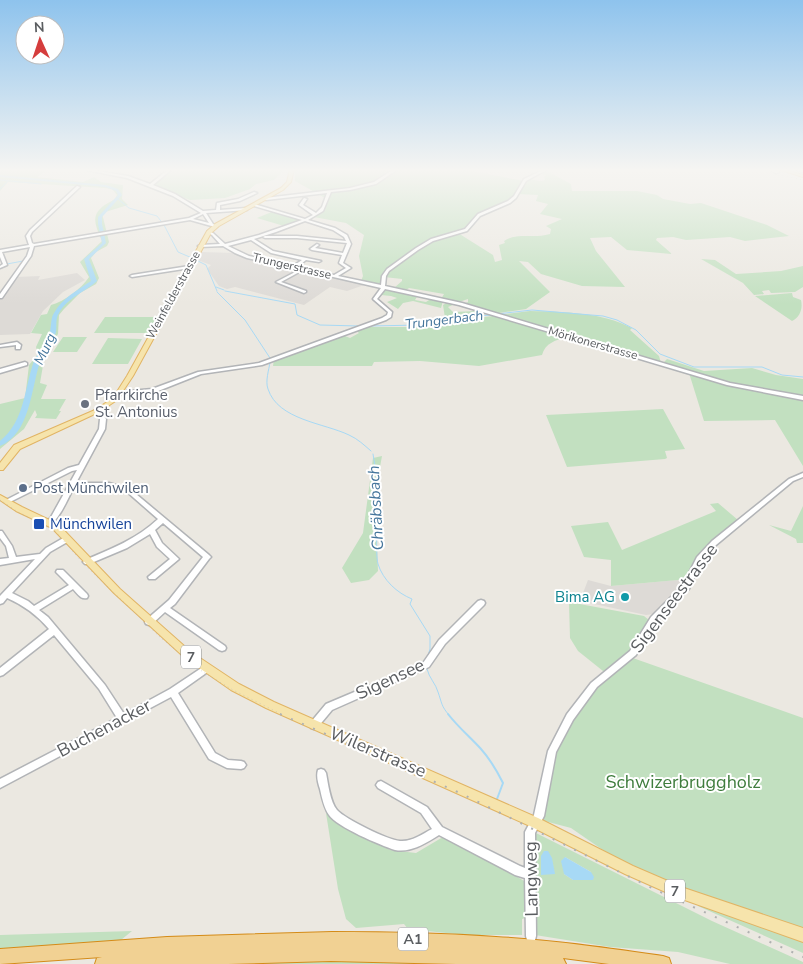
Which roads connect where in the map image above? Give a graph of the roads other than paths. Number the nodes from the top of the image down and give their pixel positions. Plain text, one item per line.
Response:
1 (49, 214) edge
2 (201, 214) edge
3 (204, 214) edge
4 (236, 214) edge
5 (284, 214) edge
6 (315, 214) edge
7 (481, 214) edge
8 (190, 219) junction
9 (303, 220) junction
10 (213, 225) junction
11 (325, 229) dead end
12 (209, 232) junction
13 (314, 237) junction
14 (254, 238) junction
15 (349, 242) junction
16 (225, 245) junction
17 (317, 245) dead end
18 (32, 246) junction
19 (200, 246) junction
20 (0, 251) edge
21 (345, 254) junction
22 (305, 259) junction
23 (320, 261) dead end
24 (0, 267) edge
25 (189, 267) junction
26 (294, 267) junction
27 (303, 269) junction
28 (132, 276) dead end
29 (335, 276) junction
30 (384, 286) junction
31 (3, 290) edge
32 (304, 292) dead end
33 (0, 297) edge
34 (0, 346) edge
35 (18, 348) dead end
36 (24, 364) dead end
37 (0, 371) edge
38 (121, 394) junction
39 (803, 398) edge
40 (98, 412) junction
41 (81, 467) junction
42 (0, 468) edge
43 (803, 475) edge
44 (72, 485) junction
45 (0, 496) edge
46 (8, 501) junction
47 (163, 519) junction
48 (49, 523) junction
49 (151, 530) junction
50 (0, 533) edge
51 (67, 539) junction
52 (41, 556) junction
53 (13, 560) junction
54 (0, 562) edge
55 (87, 562) junction
56 (60, 572) dead end
57 (152, 577) dead end
58 (73, 586) junction
59 (8, 595) junction
60 (84, 596) dead end
61 (0, 601) edge
62 (481, 603) dead end
63 (166, 609) junction
64 (34, 610) junction
65 (149, 622) junction
66 (54, 630) junction
67 (222, 648) dead end
68 (206, 669) junction
69 (0, 673) edge
70 (173, 692) junction
71 (122, 719) junction
72 (314, 724) junction
73 (241, 765) dead end
74 (321, 773) dead end
75 (0, 784) edge
76 (381, 785) dead end
77 (534, 822) junction
78 (439, 830) junction
79 (530, 874) junction
80 (803, 935) edge
81 (531, 936) dead end
82 (0, 958) edge
83 (103, 964) edge
84 (558, 964) edge
85 (663, 964) edge

1 - 18 street
2 - 8 street
3 - 10 street
4 - 10 main road, Weinfelderstrasse
5 - 9 street
6 - 9 street
7 - 30 street
8 - 10 street
8 - 18 street
9 - 14 street
9 - 15 street
10 - 12 main road, Weinfelderstrasse
11 - 13 street
12 - 16 street, Trungerstrasse
12 - 19 main road, Weinfelderstrasse
13 - 14 street
13 - 15 street
14 - 16 street
14 - 22 street
15 - 21 street
16 - 19 street
16 - 26 street, Trungerstrasse
17 - 21 street
18 - 20 street
18 - 31 street
19 - 25 main road, Weinfelderstrasse
20 - 24 street
21 - 29 street
22 - 23 street
22 - 26 street
25 - 28 street
25 - 38 main road, Weinfelderstrasse
26 - 27 street, Trungerstrasse
27 - 29 street, Trungerstrasse
27 - 32 street
29 - 30 street, Trungerstrasse
30 - 38 street
30 - 39 street, Mörikonerstrasse
31 - 33 street
34 - 35 street
36 - 37 street
38 - 40 main road, Weinfelderstrasse
40 - 41 street
40 - 42 main road, Weinfelderstrasse
41 - 44 street
41 - 46 street
43 - 77 street, Sigenseestrasse
44 - 47 street
44 - 48 street
45 - 46 main road, Wilerstrasse / 7
46 - 48 main road, Wilerstrasse / 7
47 - 49 street
47 - 63 street
48 - 51 main road, Wilerstrasse / 7
49 - 55 street
49 - 57 street
50 - 53 street
51 - 52 street
51 - 55 main road, Wilerstrasse / 7
52 - 53 street
52 - 59 street
53 - 54 street
55 - 65 main road, Wilerstrasse / 7
56 - 58 street
58 - 60 street
58 - 64 street
59 - 61 street
59 - 64 street
62 - 72 street, Sigensee
63 - 65 street
63 - 67 street
64 - 66 street
65 - 68 main road, Wilerstrasse / 7
66 - 69 street
66 - 71 street
68 - 70 street, Buchenacker
68 - 72 main road, Wilerstrasse / 7
70 - 71 street, Buchenacker
70 - 73 street
71 - 75 street, Buchenacker
72 - 77 main road, Wilerstrasse / 7
74 - 78 street
76 - 78 street
77 - 79 street, Langweg
77 - 80 main road, Wilerstrasse / 7
78 - 79 street
79 - 81 street, Langweg
82 - 85 highway, A1
83 - 84 highway, A1

